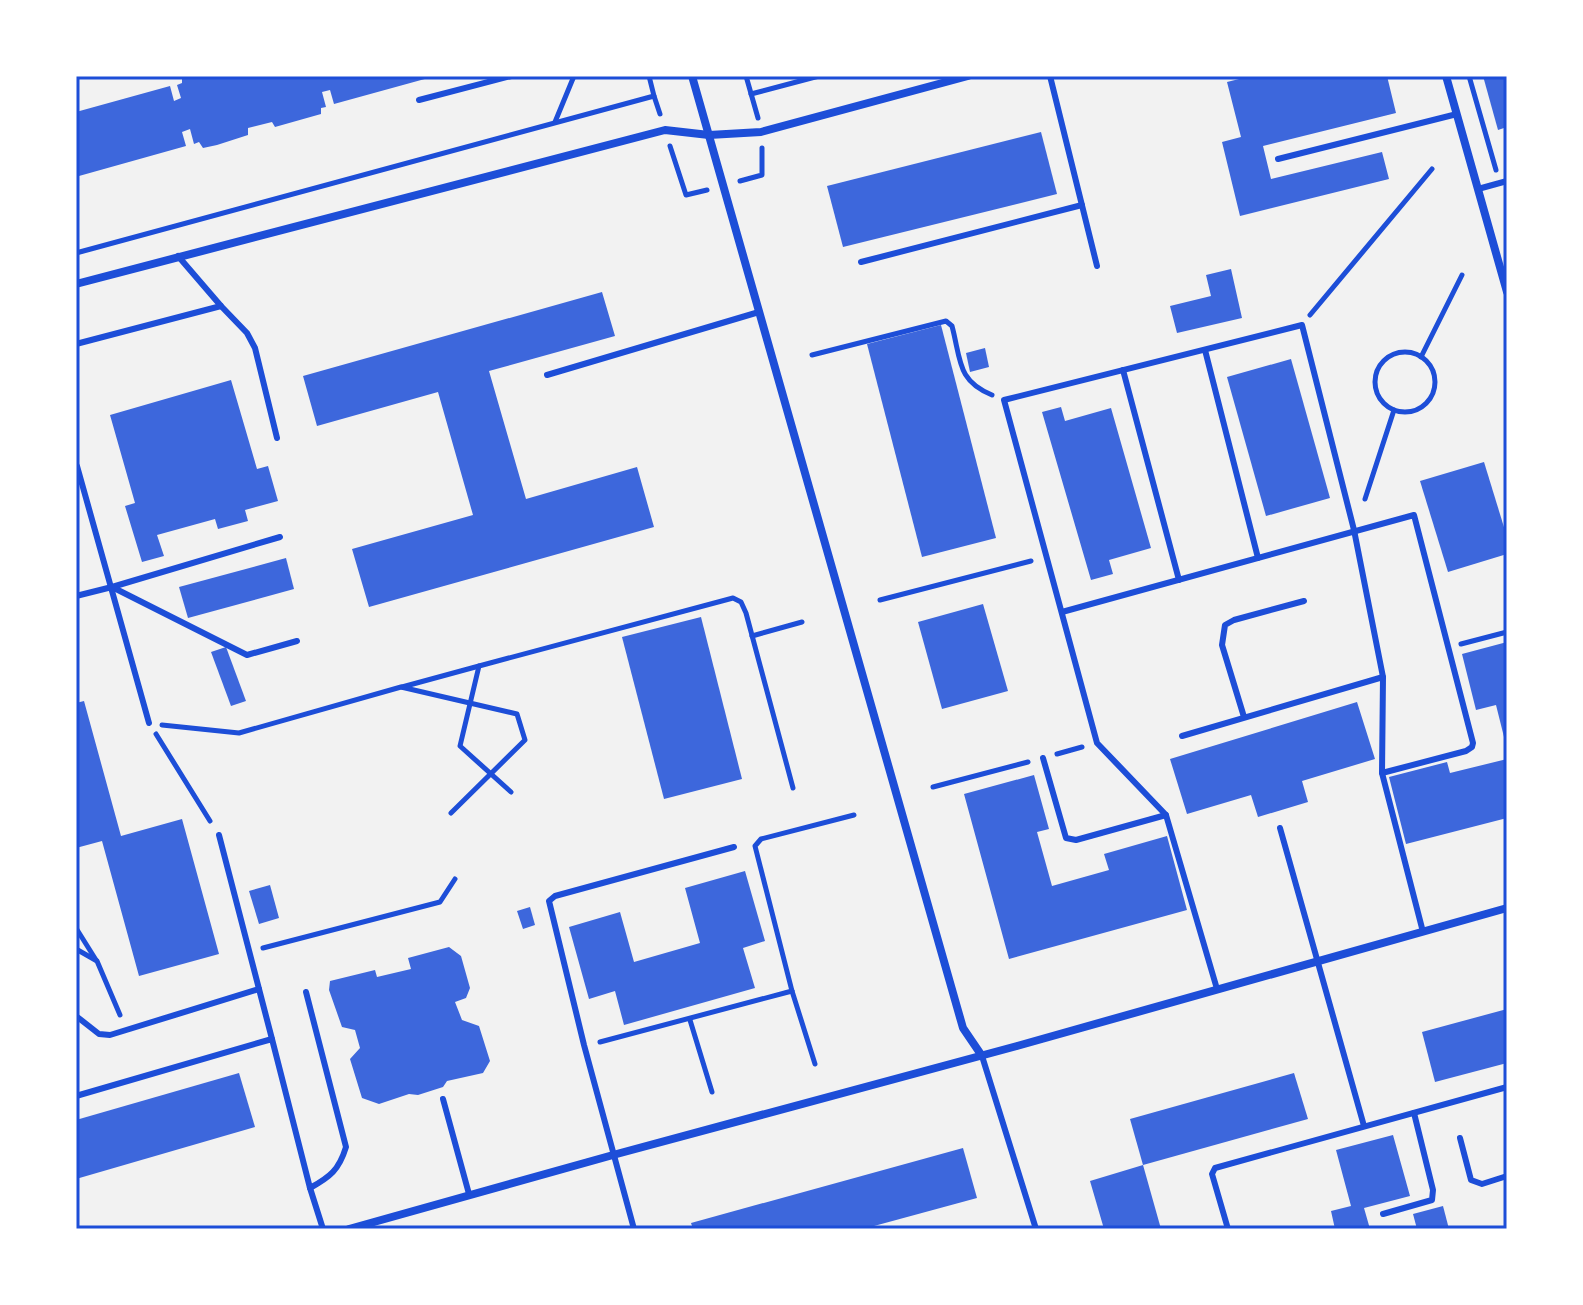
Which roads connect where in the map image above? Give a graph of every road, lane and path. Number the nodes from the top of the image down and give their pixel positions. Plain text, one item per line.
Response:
1 (511, 76) edge
2 (574, 76) edge
3 (649, 76) edge
4 (692, 76) edge
5 (746, 76) edge
6 (819, 76) edge
7 (968, 76) edge
8 (1050, 76) edge
9 (1446, 76) edge
10 (1469, 76) edge
11 (654, 96) junction
12 (419, 100) dead end
13 (1457, 114) junction
14 (555, 123) junction
15 (665, 130) junction
16 (709, 135) junction
17 (1278, 159) dead end
18 (1432, 169) dead end
19 (762, 175) dead end
20 (1503, 182) edge
21 (723, 185) junction
22 (1478, 189) junction
23 (1082, 205) junction
24 (76, 253) edge
25 (178, 256) junction
26 (861, 262) dead end
27 (1097, 266) dead end
28 (1462, 275) dead end
29 (76, 284) edge
30 (1507, 292) edge
31 (221, 306) junction
32 (759, 312) junction
33 (1302, 325) junction
34 (76, 344) edge
35 (1205, 350) junction
36 (812, 355) dead end
37 (1421, 357) junction
38 (1123, 370) junction
39 (547, 375) dead end
40 (1004, 400) junction
41 (1394, 410) junction
42 (277, 438) dead end
43 (76, 465) edge
44 (1354, 530) junction
45 (280, 537) dead end
46 (1047, 557) junction
47 (1258, 558) junction
48 (1179, 580) junction
49 (112, 587) junction
50 (76, 596) edge
51 (880, 600) dead end
52 (1304, 601) dead end
53 (1062, 612) junction
54 (802, 622) dead end
55 (1507, 632) edge
56 (752, 636) junction
57 (297, 641) dead end
58 (1449, 648) junction
59 (479, 666) junction
60 (1383, 677) junction
61 (401, 687) junction
62 (470, 704) junction
63 (1244, 717) junction
64 (149, 723) junction
65 (1182, 736) dead end
66 (1097, 743) junction
67 (1043, 758) junction
68 (1382, 773) junction
69 (491, 774) junction
70 (933, 787) dead end
71 (793, 788) dead end
72 (511, 792) dead end
73 (451, 813) dead end
74 (854, 815) dead end
75 (1166, 815) junction
76 (1280, 828) dead end
77 (219, 835) joint
78 (734, 847) dead end
79 (455, 879) dead end
80 (1507, 908) edge
81 (76, 928) edge
82 (1423, 932) junction
83 (76, 949) edge
84 (250, 952) junction
85 (97, 961) junction
86 (1318, 961) junction
87 (259, 989) junction
88 (1217, 989) junction
89 (792, 991) junction
90 (306, 992) dead end
91 (76, 1016) edge
92 (690, 1020) junction
93 (127, 1031) junction
94 (272, 1039) junction
95 (584, 1045) junction
96 (982, 1056) junction
97 (815, 1064) dead end
98 (1507, 1087) edge
99 (712, 1092) dead end
100 (76, 1096) edge
101 (443, 1099) dead end
102 (1414, 1113) junction
103 (1364, 1126) junction
104 (1460, 1138) dead end
105 (613, 1155) junction
106 (1507, 1176) edge
107 (310, 1188) junction
108 (469, 1194) junction
109 (1383, 1214) dead end
110 (323, 1229) edge
111 (349, 1229) edge
112 (634, 1229) edge
113 (1036, 1229) edge
114 (1228, 1229) edge

1 - 12 lane
2 - 14 path
3 - 11 path
4 - 16 street
5 - 6 path
7 - 16 street
8 - 23 lane
9 - 13 street
10 - 20 path
11 - 14 path
11 - 15 path
13 - 17 lane
13 - 22 street
14 - 24 path
15 - 16 street
15 - 21 path
15 - 25 street
16 - 21 street
18 - 33 path
19 - 21 path
20 - 22 lane
21 - 32 street
22 - 30 street
23 - 26 lane
23 - 27 lane
25 - 29 street
25 - 31 lane
28 - 37 path
31 - 34 lane
31 - 42 lane
32 - 39 lane
32 - 96 street
33 - 35 lane
33 - 44 lane
35 - 38 lane
35 - 47 lane
36 - 40 path
37 - 41 path
37 - 41 path
38 - 40 lane
38 - 48 lane
40 - 46 lane
41 - 44 path
43 - 49 lane
44 - 47 lane
44 - 58 lane
44 - 60 lane
45 - 49 lane
46 - 51 path
46 - 53 lane
47 - 48 lane
48 - 53 lane
49 - 50 lane
49 - 57 lane
49 - 64 lane
52 - 63 lane
53 - 66 lane
54 - 56 path
55 - 58 path
56 - 59 path
56 - 71 path
58 - 68 lane
59 - 61 path
59 - 62 path
60 - 63 lane
60 - 68 lane
61 - 62 path
61 - 64 path
62 - 69 path
62 - 69 path
63 - 65 lane
64 - 77 path
66 - 67 path
66 - 75 lane
67 - 70 path
67 - 75 lane
68 - 82 lane
69 - 72 path
69 - 73 path
74 - 89 path
75 - 88 lane
76 - 86 lane
77 - 84 lane
78 - 95 lane
79 - 84 path
80 - 82 street
81 - 85 path
82 - 86 street
83 - 85 path
84 - 87 lane
85 - 93 path
86 - 88 street
86 - 103 lane
87 - 93 lane
87 - 94 lane
88 - 96 street
89 - 92 path
89 - 97 path
90 - 107 lane
91 - 93 lane
92 - 95 path
92 - 99 path
94 - 100 lane
94 - 107 lane
95 - 105 lane
96 - 105 street
96 - 113 lane
98 - 102 lane
101 - 108 lane
102 - 103 lane
102 - 109 lane
103 - 114 lane
104 - 106 lane
105 - 108 street
105 - 112 lane
107 - 110 lane
108 - 111 street

